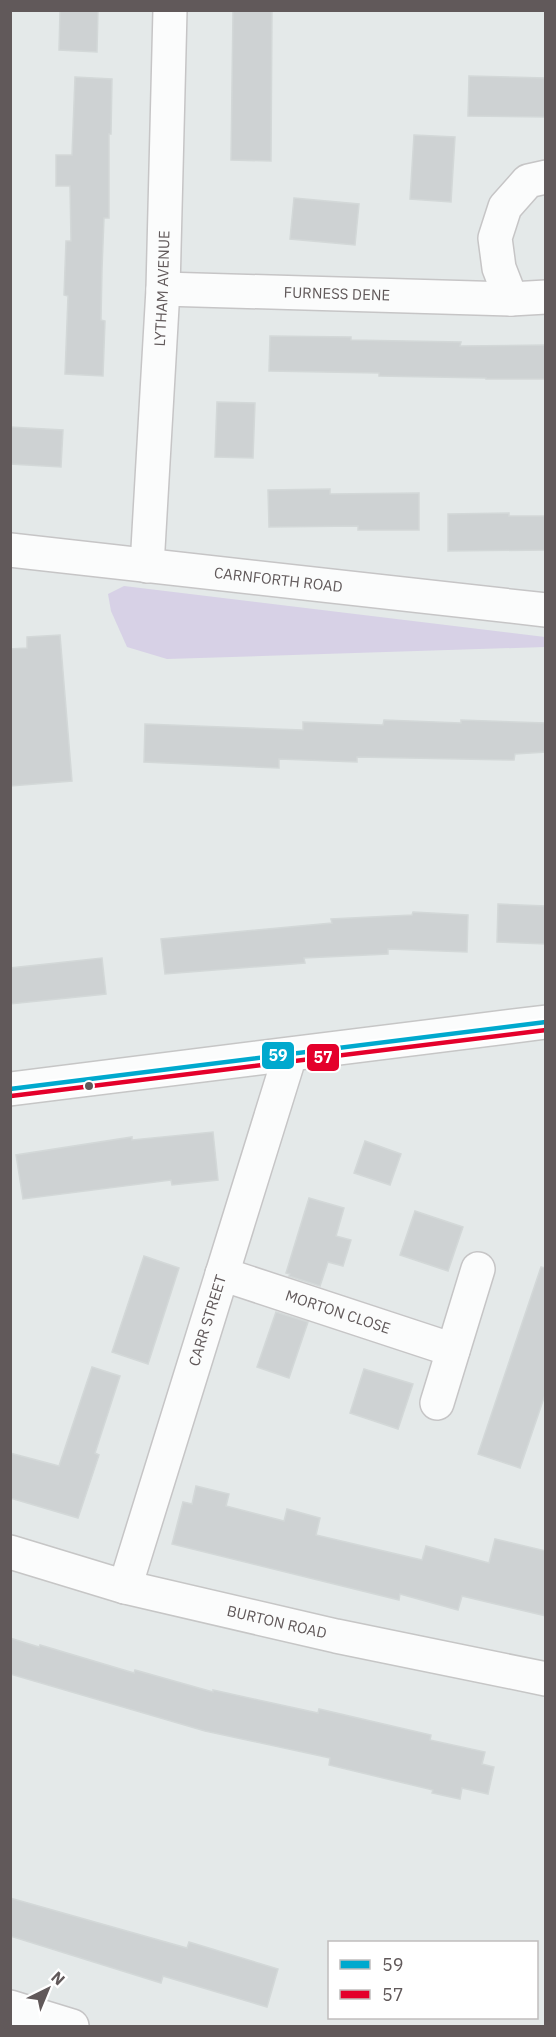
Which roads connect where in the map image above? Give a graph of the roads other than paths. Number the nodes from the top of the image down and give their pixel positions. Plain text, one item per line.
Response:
1 (170, 10) edge
2 (546, 177) edge
3 (163, 289) junction
4 (546, 297) edge
5 (511, 299) junction
6 (10, 550) edge
7 (147, 566) junction
8 (546, 610) edge
9 (546, 1022) edge
10 (290, 1055) junction
11 (10, 1089) edge
12 (478, 1269) dead end
13 (222, 1274) junction
14 (453, 1350) junction
15 (437, 1403) dead end
16 (10, 1552) edge
17 (125, 1587) junction
18 (546, 1679) edge
19 (10, 2007) edge
20 (72, 2026) edge

1 - 3 street, LYTHAM AVENUE
2 - 5 street
3 - 5 street, FURNESS DENE
3 - 7 street, LYTHAM AVENUE
4 - 5 street, FURNESS DENE
6 - 7 street, CARNFORTH ROAD
7 - 8 street, CARNFORTH ROAD
9 - 10 street
10 - 11 street
10 - 13 street, CARR STREET
12 - 14 street
13 - 14 street, MORTON CLOSE
13 - 17 street, CARR STREET
14 - 15 street
16 - 17 street, BURTON ROAD
17 - 18 street, BURTON ROAD
19 - 20 street

